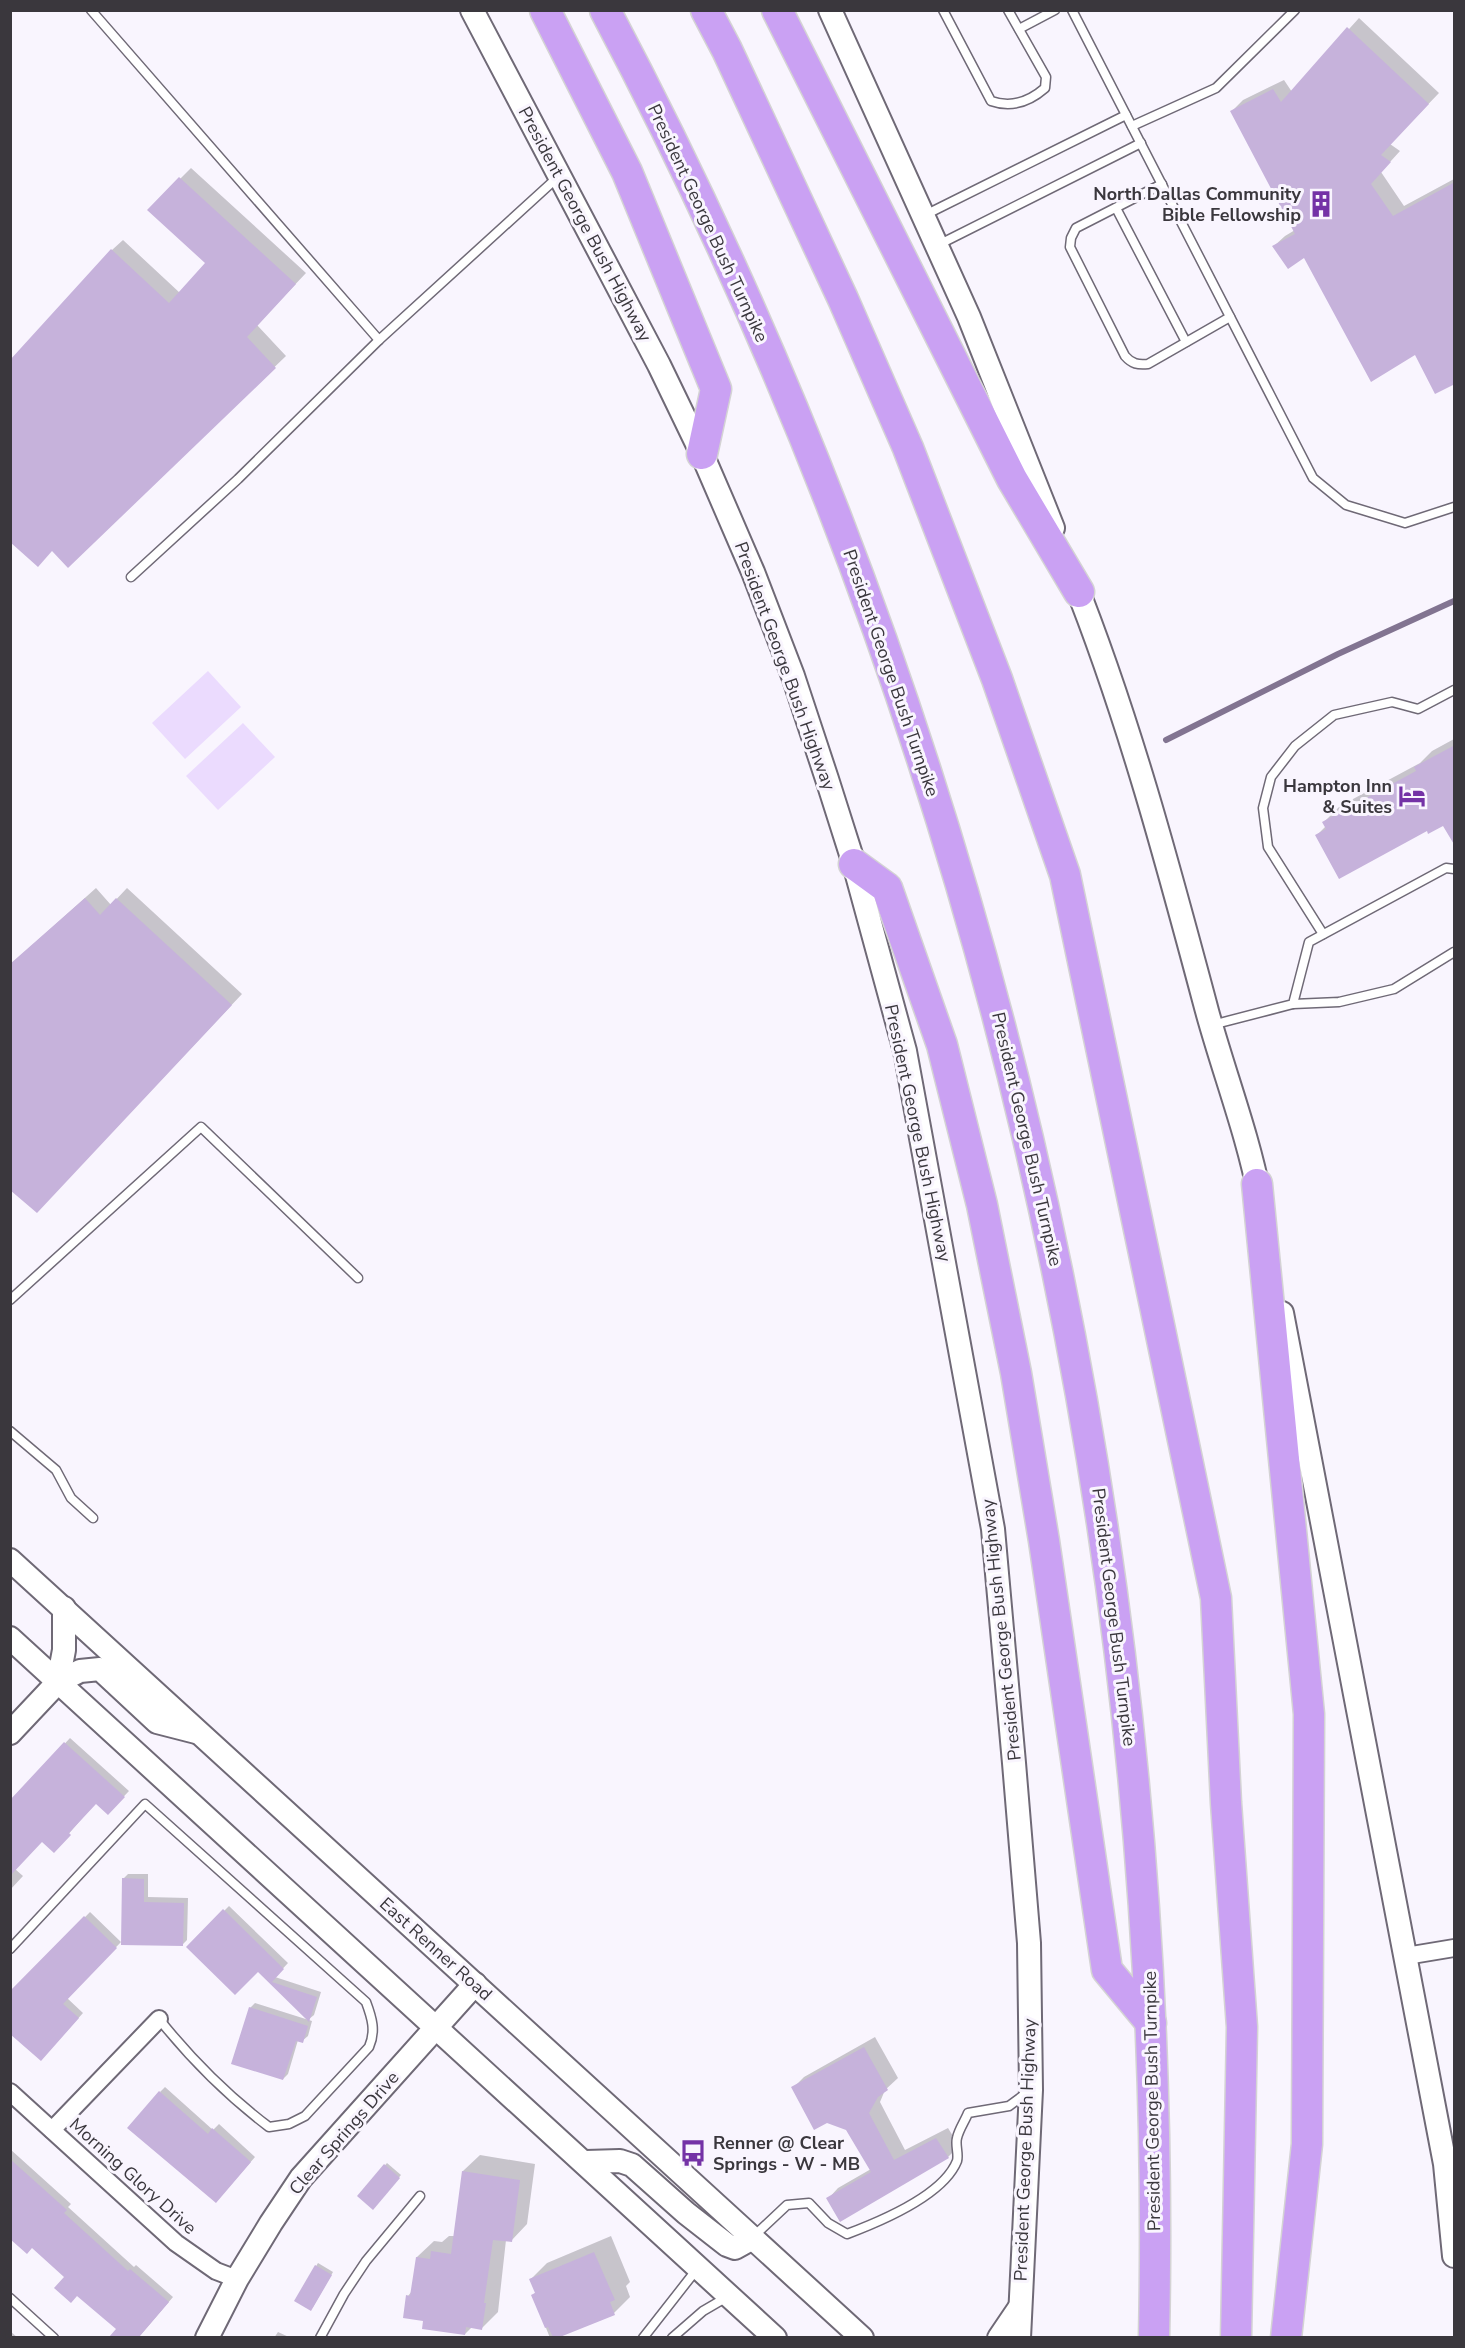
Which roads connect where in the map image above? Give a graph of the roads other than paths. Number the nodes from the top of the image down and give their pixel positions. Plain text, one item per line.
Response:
1 (91, 10) edge
2 (472, 10) edge
3 (545, 10) edge
4 (605, 10) edge
5 (706, 10) edge
6 (777, 10) edge
7 (830, 10) edge
8 (943, 10) edge
9 (1008, 10) edge
10 (1055, 10) edge
11 (1072, 10) edge
12 (1295, 10) edge
13 (1019, 29) junction
14 (1126, 115) junction
15 (1132, 126) junction
16 (1141, 143) junction
17 (560, 176) junction
18 (1162, 184) junction
19 (1116, 208) junction
20 (925, 215) junction
21 (938, 245) junction
22 (1230, 317) junction
23 (378, 340) junction
24 (1186, 342) junction
25 (702, 454) junction
26 (1455, 507) edge
27 (131, 577) dead end
28 (1079, 592) junction
29 (1455, 690) edge
30 (854, 864) junction
31 (1455, 870) edge
32 (1323, 934) junction
33 (1455, 952) edge
34 (1293, 1004) junction
35 (1211, 1025) junction
36 (1257, 1184) junction
37 (358, 1278) dead end
38 (10, 1300) edge
39 (10, 1431) edge
40 (93, 1518) dead end
41 (10, 1560) edge
42 (64, 1608) junction
43 (10, 1638) edge
44 (58, 1682) junction
45 (10, 1733) edge
46 (200, 1733) junction
47 (1455, 1948) edge
48 (10, 1949) edge
49 (1406, 1956) junction
50 (475, 1984) junction
51 (159, 2019) joint
52 (1151, 2023) junction
53 (437, 2028) junction
54 (1031, 2090) junction
55 (10, 2092) edge
56 (52, 2130) junction
57 (586, 2162) junction
58 (420, 2196) dead end
59 (753, 2238) junction
60 (1455, 2256) edge
61 (699, 2266) junction
62 (237, 2279) junction
63 (730, 2296) junction
64 (10, 2298) edge
65 (1020, 2306) junction
66 (54, 2337) edge
67 (207, 2337) edge
68 (320, 2337) edge
69 (643, 2337) edge
70 (672, 2337) edge
71 (775, 2337) edge
72 (862, 2337) edge
73 (999, 2337) edge
74 (1019, 2337) edge
75 (1027, 2337) edge
76 (1154, 2337) edge
77 (1236, 2337) edge
78 (1286, 2337) edge

1 - 23 lane
2 - 17 main road, President George Bush Highway
3 - 25 highway
4 - 52 highway, President George Bush Turnpike
5 - 77 highway
6 - 28 highway
7 - 20 main road
8 - 13 lane
9 - 13 lane
10 - 13 lane
11 - 14 lane
12 - 15 lane
14 - 15 lane
14 - 20 lane
15 - 16 lane
16 - 18 lane
16 - 21 lane
17 - 23 lane
17 - 25 main road, President George Bush Highway
18 - 19 lane
18 - 22 lane
19 - 24 lane
19 - 24 lane
20 - 21 main road
21 - 28 main road
22 - 24 lane
22 - 26 lane
23 - 27 lane
25 - 30 main road, President George Bush Highway
28 - 35 main road
29 - 32 lane
30 - 52 highway
30 - 54 main road, President George Bush Highway
31 - 32 lane
32 - 34 lane
33 - 34 lane
34 - 35 lane
35 - 36 main road
36 - 49 main road
36 - 78 highway
37 - 38 lane
39 - 40 lane
41 - 42 main road, East Renner Road
42 - 44 main road
42 - 46 main road, East Renner Road
43 - 44 main road
44 - 45 main road
44 - 46 main road
44 - 53 main road
46 - 50 main road, East Renner Road
47 - 49 street
48 - 51 lane
49 - 60 main road
50 - 53 main road, Clear Springs Drive
50 - 59 main road, East Renner Road
51 - 56 street
52 - 76 highway, President George Bush Turnpike
53 - 57 main road
53 - 62 main road, Clear Springs Drive
54 - 59 lane
54 - 65 main road, President George Bush Highway
55 - 56 street, Morning Glory Drive
56 - 62 street, Morning Glory Drive
57 - 59 main road
57 - 61 main road
58 - 68 lane
59 - 72 main road, East Renner Road
61 - 63 main road
61 - 69 lane
62 - 67 main road, Clear Springs Drive
63 - 70 lane
63 - 71 main road
64 - 66 lane
65 - 73 main road
65 - 74 main road, President George Bush Highway
65 - 75 main road

